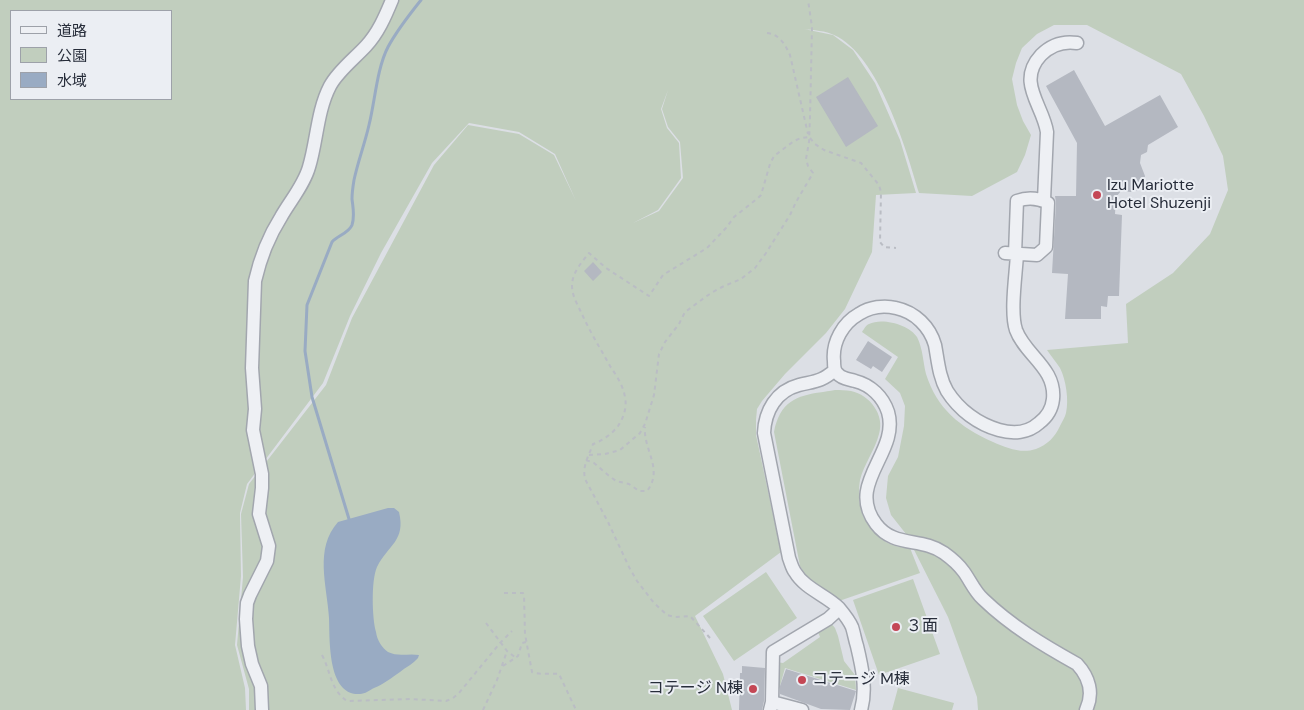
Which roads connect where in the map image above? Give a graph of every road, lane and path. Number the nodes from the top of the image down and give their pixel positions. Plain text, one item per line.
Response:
1 (392, 0) edge
2 (808, 0) edge
3 (767, 33) dead end
4 (1077, 43) dead end
5 (809, 137) junction
6 (1044, 200) junction
7 (896, 248) dead end
8 (1012, 254) junction
9 (835, 370) junction
10 (645, 424) junction
11 (588, 456) junction
12 (586, 460) junction
13 (504, 593) dead end
14 (839, 609) junction
15 (486, 623) dead end
16 (512, 631) dead end
17 (710, 638) dead end
18 (526, 642) junction
19 (500, 643) junction
20 (507, 651) junction
21 (322, 654) dead end
22 (516, 658) junction
23 (502, 666) junction
24 (771, 706) edge
25 (262, 710) edge
26 (483, 710) edge
27 (576, 710) edge
28 (802, 710) edge
29 (861, 710) edge
30 (1086, 710) edge

1 - 25 street
2 - 5 path
3 - 5 path
4 - 6 street
5 - 7 path
5 - 10 path
5 - 11 path
6 - 8 street
6 - 8 street
8 - 9 street
9 - 14 street
9 - 30 street
10 - 11 path
10 - 12 path
11 - 12 path
12 - 17 path
13 - 18 path
14 - 24 street
14 - 29 street
15 - 19 path
16 - 19 path
18 - 22 path
18 - 27 path
19 - 20 path
19 - 21 path
20 - 22 path
20 - 23 path
22 - 23 path
23 - 26 path
24 - 28 street

